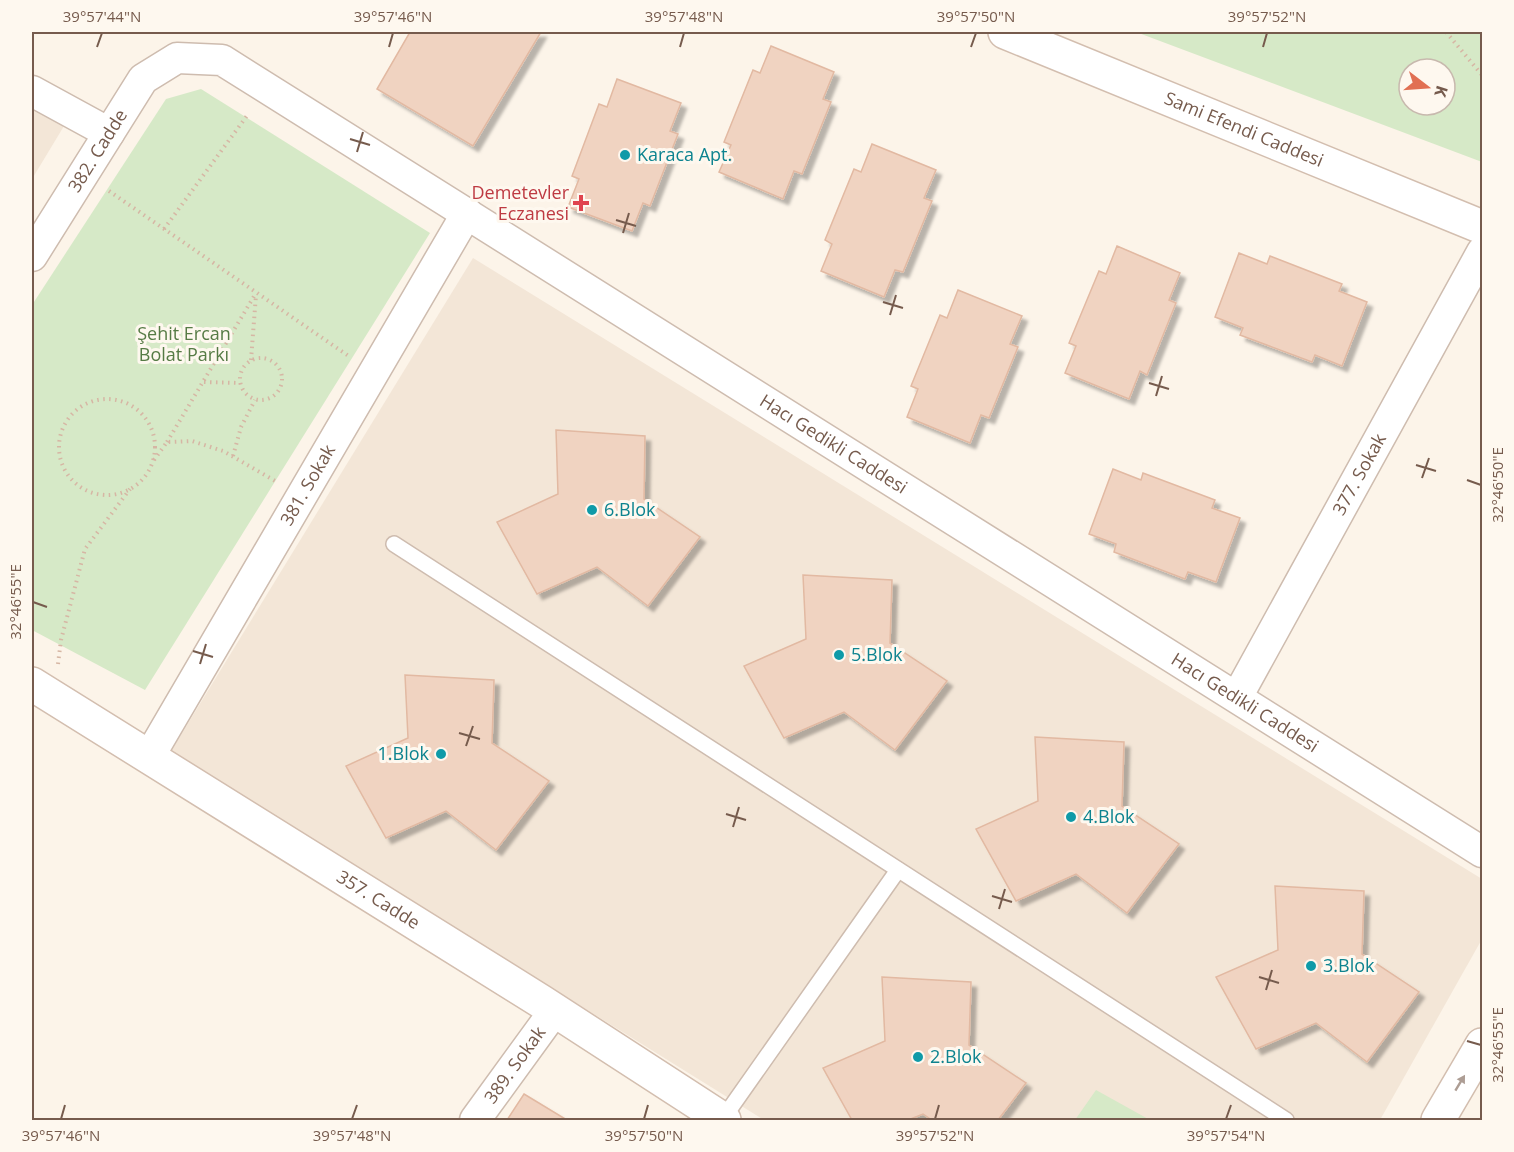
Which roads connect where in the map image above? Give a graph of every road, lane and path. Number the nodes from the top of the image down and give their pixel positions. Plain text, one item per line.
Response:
1 (1005, 32) edge
2 (1446, 32) edge
3 (177, 58) joint
4 (1482, 75) edge
5 (267, 88) junction
6 (32, 91) edge
7 (109, 133) junction
8 (84, 173) junction
9 (467, 213) junction
10 (1482, 227) edge
11 (164, 229) junction
12 (1482, 252) edge
13 (32, 256) edge
14 (256, 293) junction
15 (251, 360) junction
16 (373, 374) junction
17 (204, 381) junction
18 (240, 383) junction
19 (255, 400) junction
20 (167, 442) junction
21 (233, 456) junction
22 (153, 461) junction
23 (130, 489) junction
24 (301, 496) junction
25 (394, 544) dead end
26 (43, 690) edge
27 (1237, 697) junction
28 (149, 757) junction
29 (1482, 852) edge
30 (898, 870) junction
31 (555, 1010) junction
32 (1482, 1045) edge
33 (475, 1120) edge
34 (723, 1120) edge
35 (1286, 1120) edge
36 (1438, 1120) edge

1 - 10 main road, Sami Efendi Caddesi
2 - 4 path
3 - 5 street, Hacı Gedikli Caddesi
3 - 7 street, 382. Cadde
5 - 9 street, Hacı Gedikli Caddesi
5 - 11 path
6 - 7 street
7 - 8 street, 382. Cadde
8 - 11 path
8 - 13 street, 382. Cadde
9 - 16 street, 381. Sokak
9 - 27 street, Hacı Gedikli Caddesi
11 - 14 path
12 - 27 street, 377. Sokak
14 - 15 path
14 - 16 path
14 - 17 path
15 - 18 path
15 - 19 path
16 - 24 street, 381. Sokak
17 - 18 path
17 - 20 path
18 - 19 path
19 - 21 path
20 - 21 path
20 - 22 path
21 - 24 path
22 - 23 path
22 - 23 path
23 - 26 path
24 - 28 street, 381. Sokak
25 - 30 lane
26 - 28 main road, 357. Cadde
27 - 29 street, Hacı Gedikli Caddesi
28 - 31 main road, 357. Cadde
30 - 34 lane
30 - 35 lane
31 - 33 street, 389. Sokak
31 - 34 main road, 357. Cadde
36 -> 32 main road

